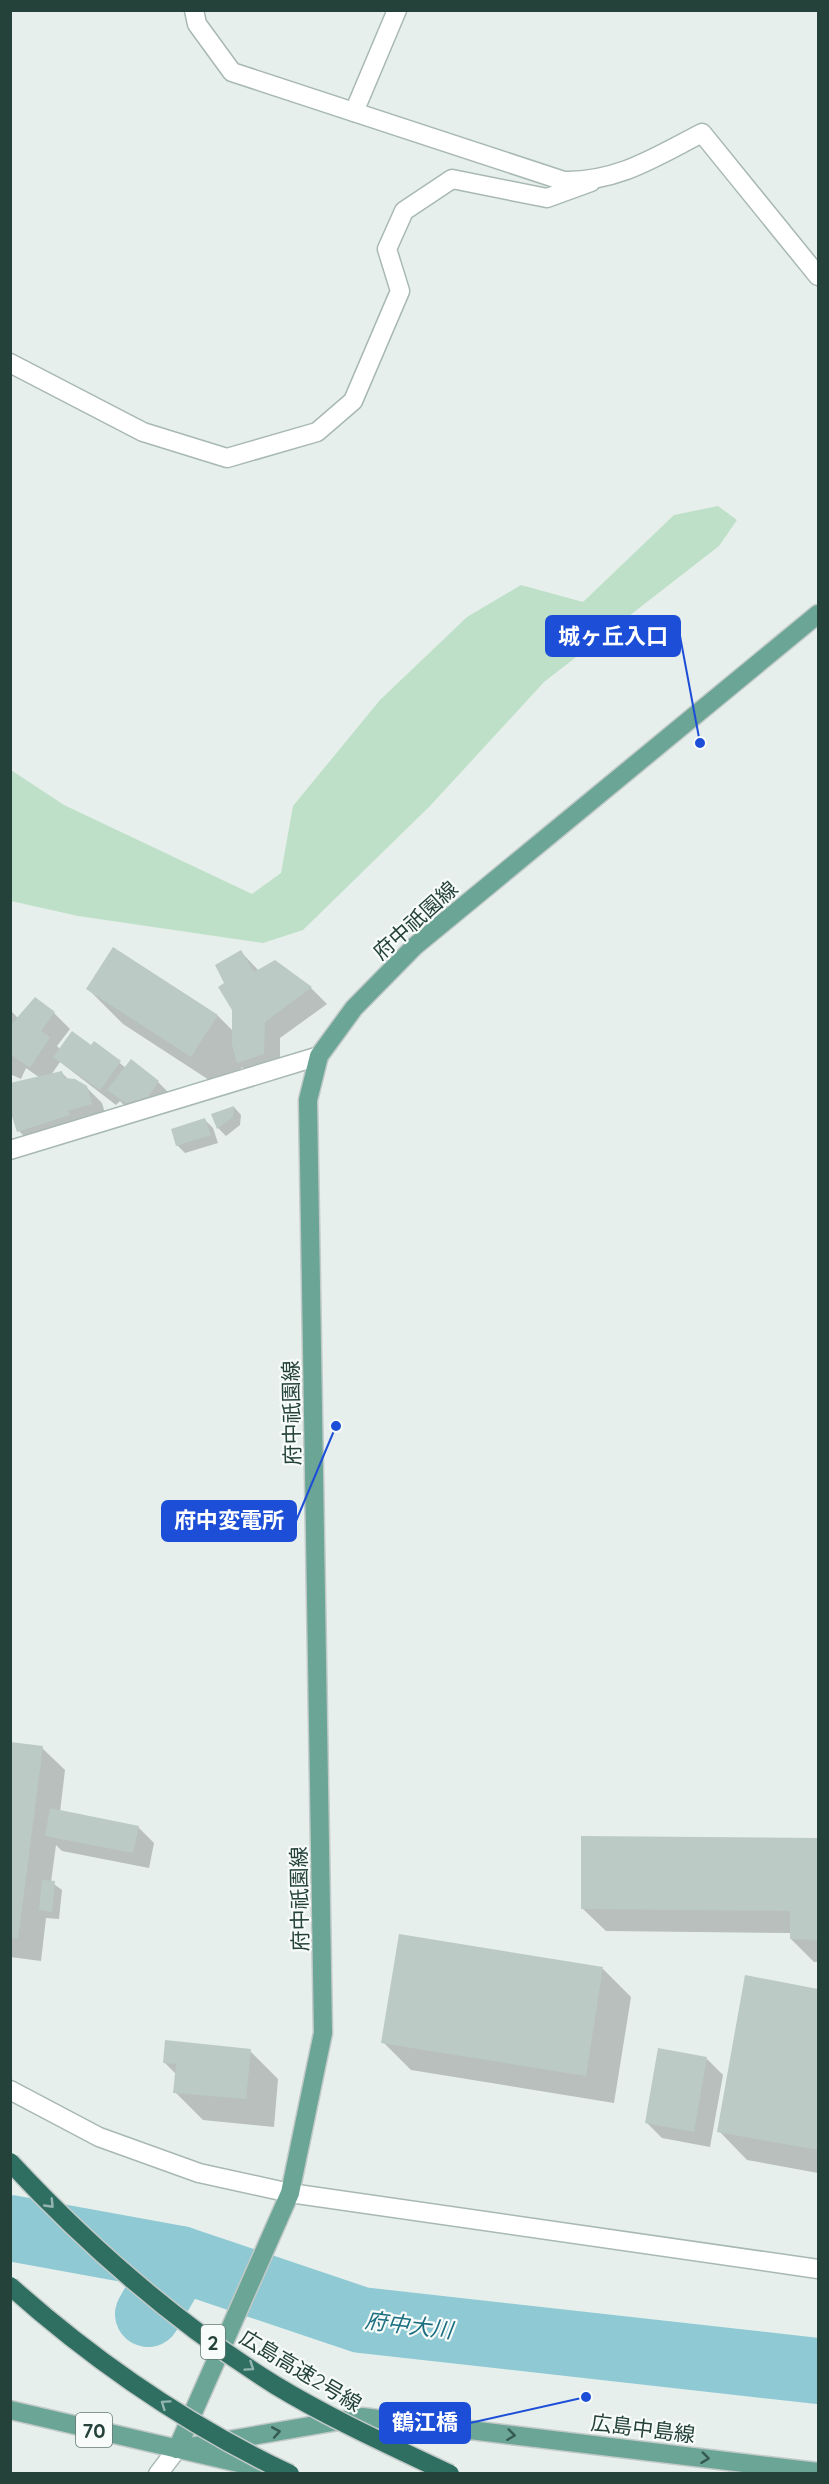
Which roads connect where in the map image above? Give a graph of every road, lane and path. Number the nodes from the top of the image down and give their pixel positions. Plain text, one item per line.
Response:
1 (194, 10) edge
2 (397, 10) edge
3 (354, 112) junction
4 (591, 182) junction
5 (819, 276) edge
6 (10, 363) edge
7 (819, 614) edge
8 (319, 1056) junction
9 (10, 1150) edge
10 (10, 2090) edge
11 (10, 2162) edge
12 (288, 2199) junction
13 (819, 2269) edge
14 (10, 2286) edge
15 (10, 2410) edge
16 (177, 2450) junction
17 (819, 2472) edge
18 (158, 2474) edge
19 (288, 2474) edge
20 (450, 2474) edge

1 - 3 street
2 - 3 street
3 - 4 street
4 - 5 street
4 - 6 street
7 - 8 main road, 府中祇園線
8 - 9 street
8 - 12 main road, 府中祇園線
10 - 12 street
11 -> 20 highway, 広島高速2号線 / 2, bridge
12 - 13 street
12 - 16 main road, 府中祇園線
19 -> 14 highway, bridge
15 - 16 main road, 広島中島線 / 70
16 -> 17 main road, 広島中島線 / 70
16 - 18 street
16 - 19 main road, 広島中島線 / 70

